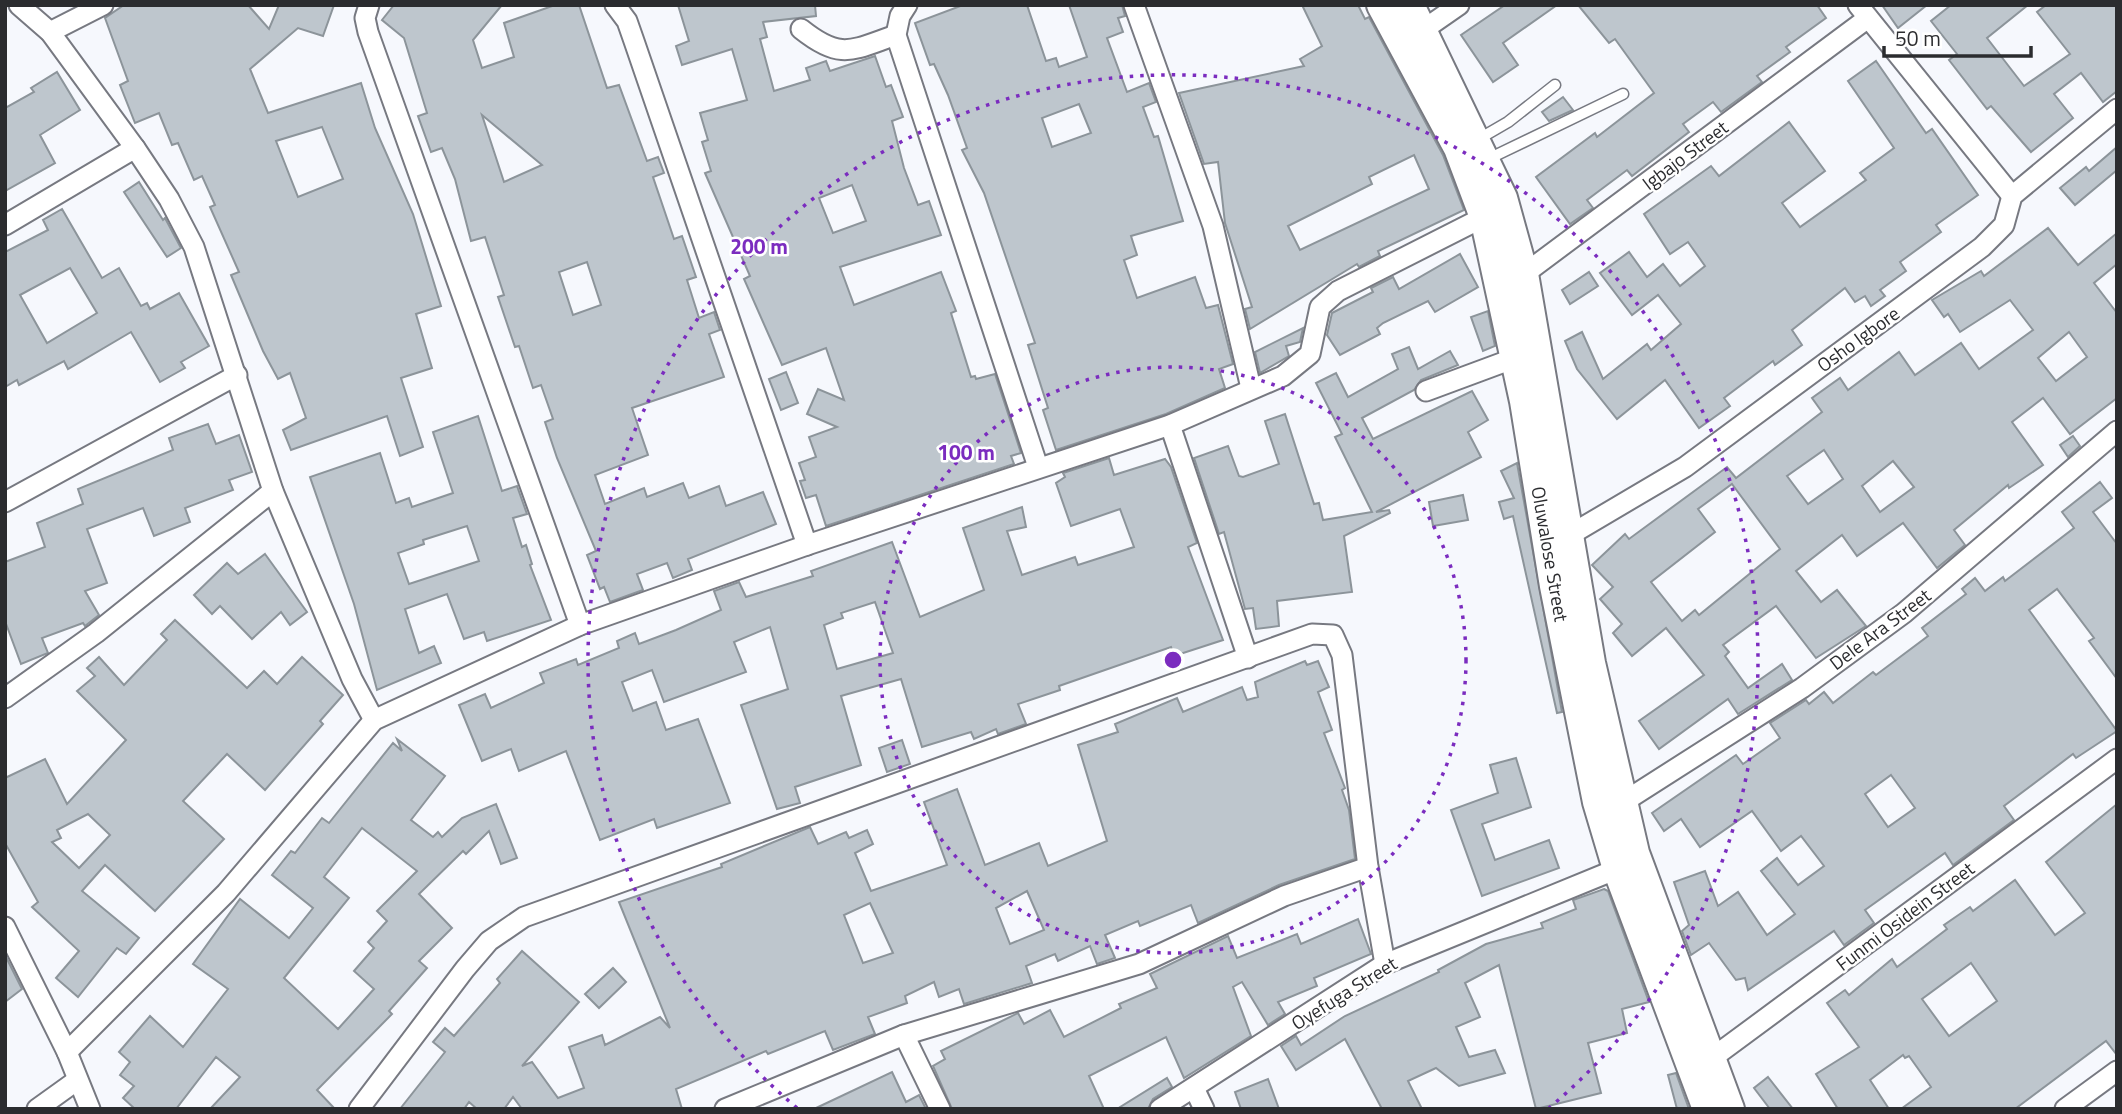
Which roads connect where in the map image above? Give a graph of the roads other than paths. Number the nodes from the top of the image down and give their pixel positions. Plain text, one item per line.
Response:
1 (19, 5) edge
2 (103, 5) edge
3 (369, 5) edge
4 (615, 5) edge
5 (907, 5) edge
6 (1133, 5) edge
7 (1381, 5) edge
8 (1410, 5) edge
9 (1459, 5) edge
10 (1863, 12) edge
11 (801, 29) dead end
12 (1423, 30) junction
13 (50, 32) junction
14 (896, 36) junction
15 (1555, 85) dead end
16 (1623, 93) dead end
17 (2117, 109) edge
18 (135, 148) junction
19 (1481, 150) junction
20 (2012, 197) junction
21 (1483, 217) junction
22 (5, 225) edge
23 (1524, 274) junction
24 (1502, 291) junction
25 (1515, 358) junction
26 (237, 375) junction
27 (1251, 388) junction
28 (1426, 391) dead end
29 (1170, 425) junction
30 (2117, 431) edge
31 (1038, 467) junction
32 (273, 491) junction
33 (5, 502) edge
34 (1568, 536) junction
35 (807, 545) junction
36 (1565, 583) junction
37 (580, 625) junction
38 (1248, 658) junction
39 (5, 698) edge
40 (374, 720) junction
41 (2117, 759) edge
42 (1625, 801) junction
43 (1368, 867) junction
44 (1617, 869) junction
45 (5, 927) edge
46 (1385, 964) junction
47 (904, 1035) junction
48 (68, 1052) junction
49 (1702, 1066) junction
50 (2117, 1071) edge
51 (76, 1081) junction
52 (1194, 1088) junction
53 (37, 1109) edge
54 (90, 1109) edge
55 (359, 1109) edge
56 (724, 1109) edge
57 (940, 1109) edge
58 (1160, 1109) edge
59 (1204, 1109) edge
60 (1707, 1109) edge
61 (1730, 1109) edge
62 (2065, 1109) edge

1 - 13 street
2 - 13 street
3 - 37 street
4 - 35 street
5 - 14 street
6 - 27 street
7 - 21 street, Oluwalose Street
8 - 12 street, Oluwalose Street
9 - 12 street
10 - 20 street
10 - 23 street, Igbajo Street
11 - 14 street
12 - 19 street, Oluwalose Street
13 - 18 street
14 - 31 street
15 - 19 lane
16 - 19 lane
17 - 20 street, Osho Igbore
18 - 22 street
18 - 26 street
19 - 23 street, Oluwalose Street
20 - 34 street, Osho Igbore
21 - 24 street, Oluwalose Street
21 - 27 street
23 - 24 street, Igbajo Street
23 - 34 street, Oluwalose Street
24 - 25 street, Oluwalose Street
25 - 28 street
25 - 36 street, Oluwalose Street
26 - 32 street
26 - 33 street
27 - 29 street
29 - 31 street
29 - 38 street
30 - 42 street, Dele Ara Street
31 - 35 street
32 - 39 street
32 - 40 street
34 - 36 street, Oluwalose Street
35 - 37 street
36 - 42 street, Oluwalose Street
36 - 44 street, Oluwalose Street
37 - 40 street
38 - 43 street
38 - 55 street
40 - 48 street
41 - 49 street, Funmi Osidein Street
42 - 49 street, Oluwalose Street
43 - 46 street
43 - 47 street
44 - 46 street, Oyefuga Street
44 - 49 street, Oluwalose Street
45 - 48 street
46 - 52 street, Oyefuga Street
47 - 56 street
47 - 57 street
48 - 51 street
49 - 60 street, Oluwalose Street
49 - 61 street, Oluwalose Street
50 - 62 street
51 - 53 street
51 - 54 street
52 - 58 street, Oyefuga Street
52 - 59 street

